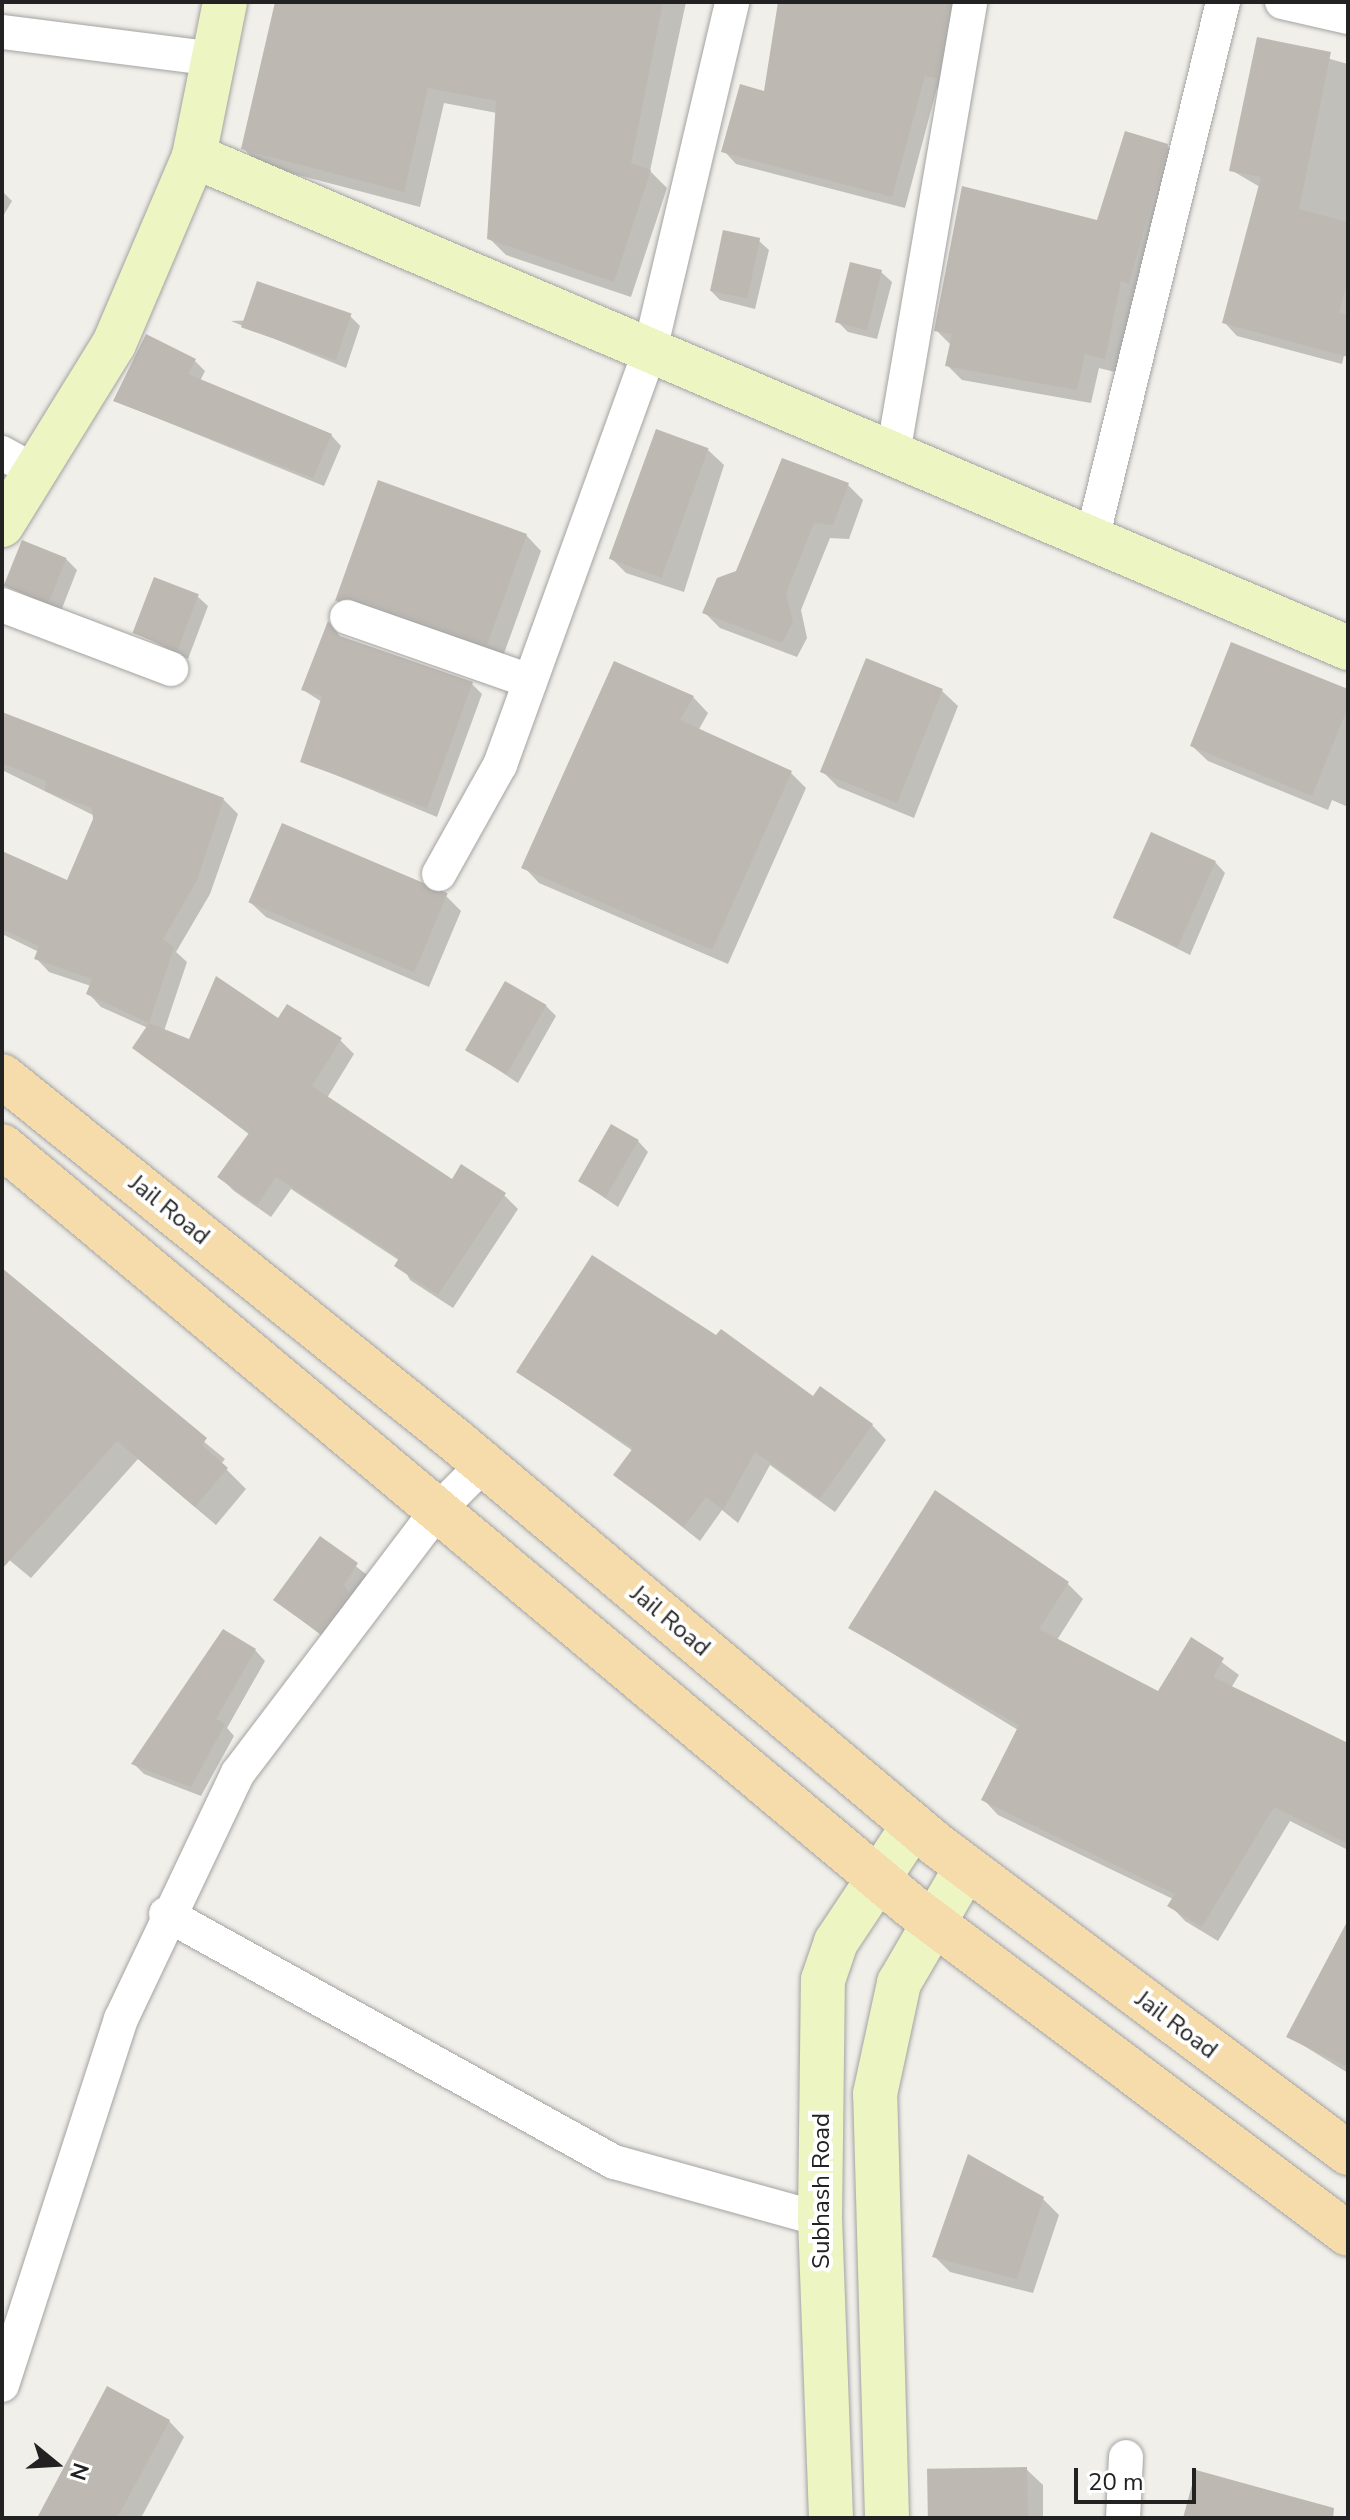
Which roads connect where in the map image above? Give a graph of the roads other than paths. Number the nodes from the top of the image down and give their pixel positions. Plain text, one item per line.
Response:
1 (225, 2) edge
2 (732, 2) edge
3 (970, 2) edge
4 (1223, 2) edge
5 (1282, 2) edge
6 (1348, 17) edge
7 (2, 32) edge
8 (215, 59) junction
9 (194, 156) junction
10 (650, 350) junction
11 (893, 454) junction
12 (18, 462) edge
13 (2, 525) edge
14 (1092, 539) junction
15 (2, 605) edge
16 (347, 617) dead end
17 (1348, 648) edge
18 (171, 669) dead end
19 (530, 681) junction
20 (439, 874) dead end
21 (2, 1076) edge
22 (2, 1146) edge
23 (174, 1214) junction
24 (135, 1258) junction
25 (484, 1464) junction
26 (437, 1511) junction
27 (913, 1826) junction
28 (966, 1868) junction
29 (879, 1879) junction
30 (166, 1914) junction
31 (933, 1923) junction
32 (1348, 2153) edge
33 (820, 2219) junction
34 (1348, 2234) edge
35 (2, 2385) edge
36 (1126, 2457) dead end
37 (831, 2518) edge
38 (887, 2518) edge
39 (1123, 2518) edge

1 - 8 street
2 - 10 street
3 - 11 street
4 - 14 street
5 - 6 street
7 - 8 street
8 - 9 street
9 - 10 street
9 - 12 street
10 - 11 street
10 - 19 street
11 - 14 street
12 - 13 street
14 - 17 street
15 - 18 street
16 - 19 street
19 - 20 street
21 - 23 main road, Jail Road
22 - 24 main road
23 - 24 main road
23 - 25 main road, Jail Road
24 - 26 main road
25 - 26 street
25 - 27 main road, Jail Road
26 - 29 main road
26 - 30 street
27 - 28 main road, Jail Road
27 - 29 street, Subhash Road
28 - 31 street
28 - 32 main road, Jail Road
29 - 31 main road
29 - 33 street, Subhash Road
30 - 33 street
30 - 35 street
31 - 34 main road
31 - 38 street
33 - 37 street, Subhash Road
36 - 39 street

